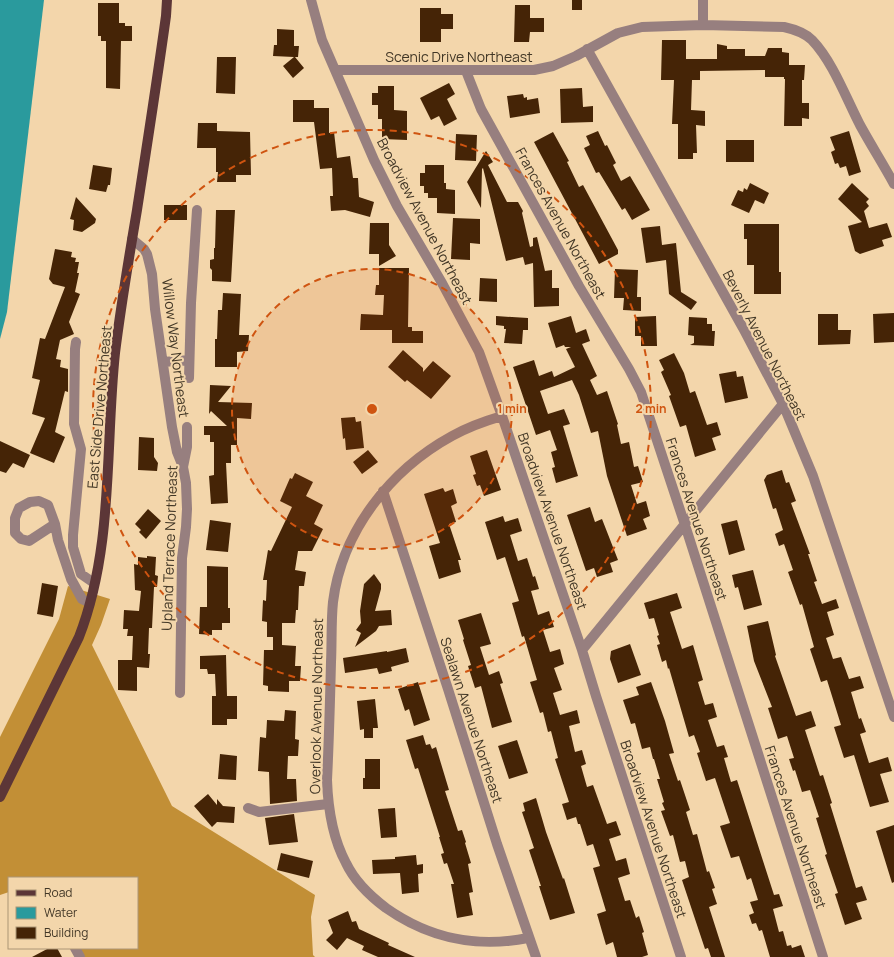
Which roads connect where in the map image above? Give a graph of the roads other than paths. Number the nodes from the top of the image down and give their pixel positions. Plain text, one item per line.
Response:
1 (167, 0) edge
2 (311, 0) edge
3 (703, 0) edge
4 (703, 25) junction
5 (586, 49) junction
6 (335, 70) junction
7 (466, 71) junction
8 (894, 184) edge
9 (197, 210) dead end
10 (132, 239) junction
11 (76, 342) dead end
12 (189, 360) junction
13 (163, 362) junction
14 (189, 378) dead end
15 (783, 404) junction
16 (502, 416) junction
17 (187, 427) dead end
18 (183, 467) junction
19 (383, 491) junction
20 (55, 524) dead end
21 (685, 525) junction
22 (94, 583) junction
23 (90, 603) junction
24 (582, 650) junction
25 (180, 693) dead end
26 (894, 717) edge
27 (1, 790) edge
28 (328, 804) junction
29 (248, 808) dead end
30 (528, 938) junction
31 (536, 957) edge
32 (681, 957) edge
33 (823, 957) edge

1 - 10 main road, East Side Drive Northeast
2 - 6 street, Broadview Avenue Northeast
3 - 4 street
4 - 5 street, Scenic Drive Northeast
4 - 8 street, Scenic Drive Northeast
5 - 7 street, Scenic Drive Northeast
5 - 15 street, Beverly Avenue Northeast
6 - 7 street, Scenic Drive Northeast
6 - 16 street, Broadview Avenue Northeast
7 - 21 street, Frances Avenue Northeast
9 - 12 street
10 - 13 street, Willow Way Northeast
10 - 22 main road, East Side Drive Northeast
11 - 22 street
12 - 13 street
12 - 14 street
13 - 18 street, Willow Way Northeast
15 - 21 street
15 - 26 street, Beverly Avenue Northeast
16 - 19 street, Overlook Avenue Northeast
16 - 24 street, Broadview Avenue Northeast
17 - 18 street, Upland Terrace Northeast
18 - 25 street, Upland Terrace Northeast
19 - 28 street, Overlook Avenue Northeast
19 - 30 street, Sealawn Avenue Northeast
20 - 23 street
21 - 24 street
21 - 33 street, Frances Avenue Northeast
22 - 23 main road, East Side Drive Northeast
23 - 27 main road, East Side Drive Northeast
24 - 32 street, Broadview Avenue Northeast
28 - 29 street
28 - 30 street, Overlook Avenue Northeast
30 - 31 street, Sealawn Avenue Northeast

